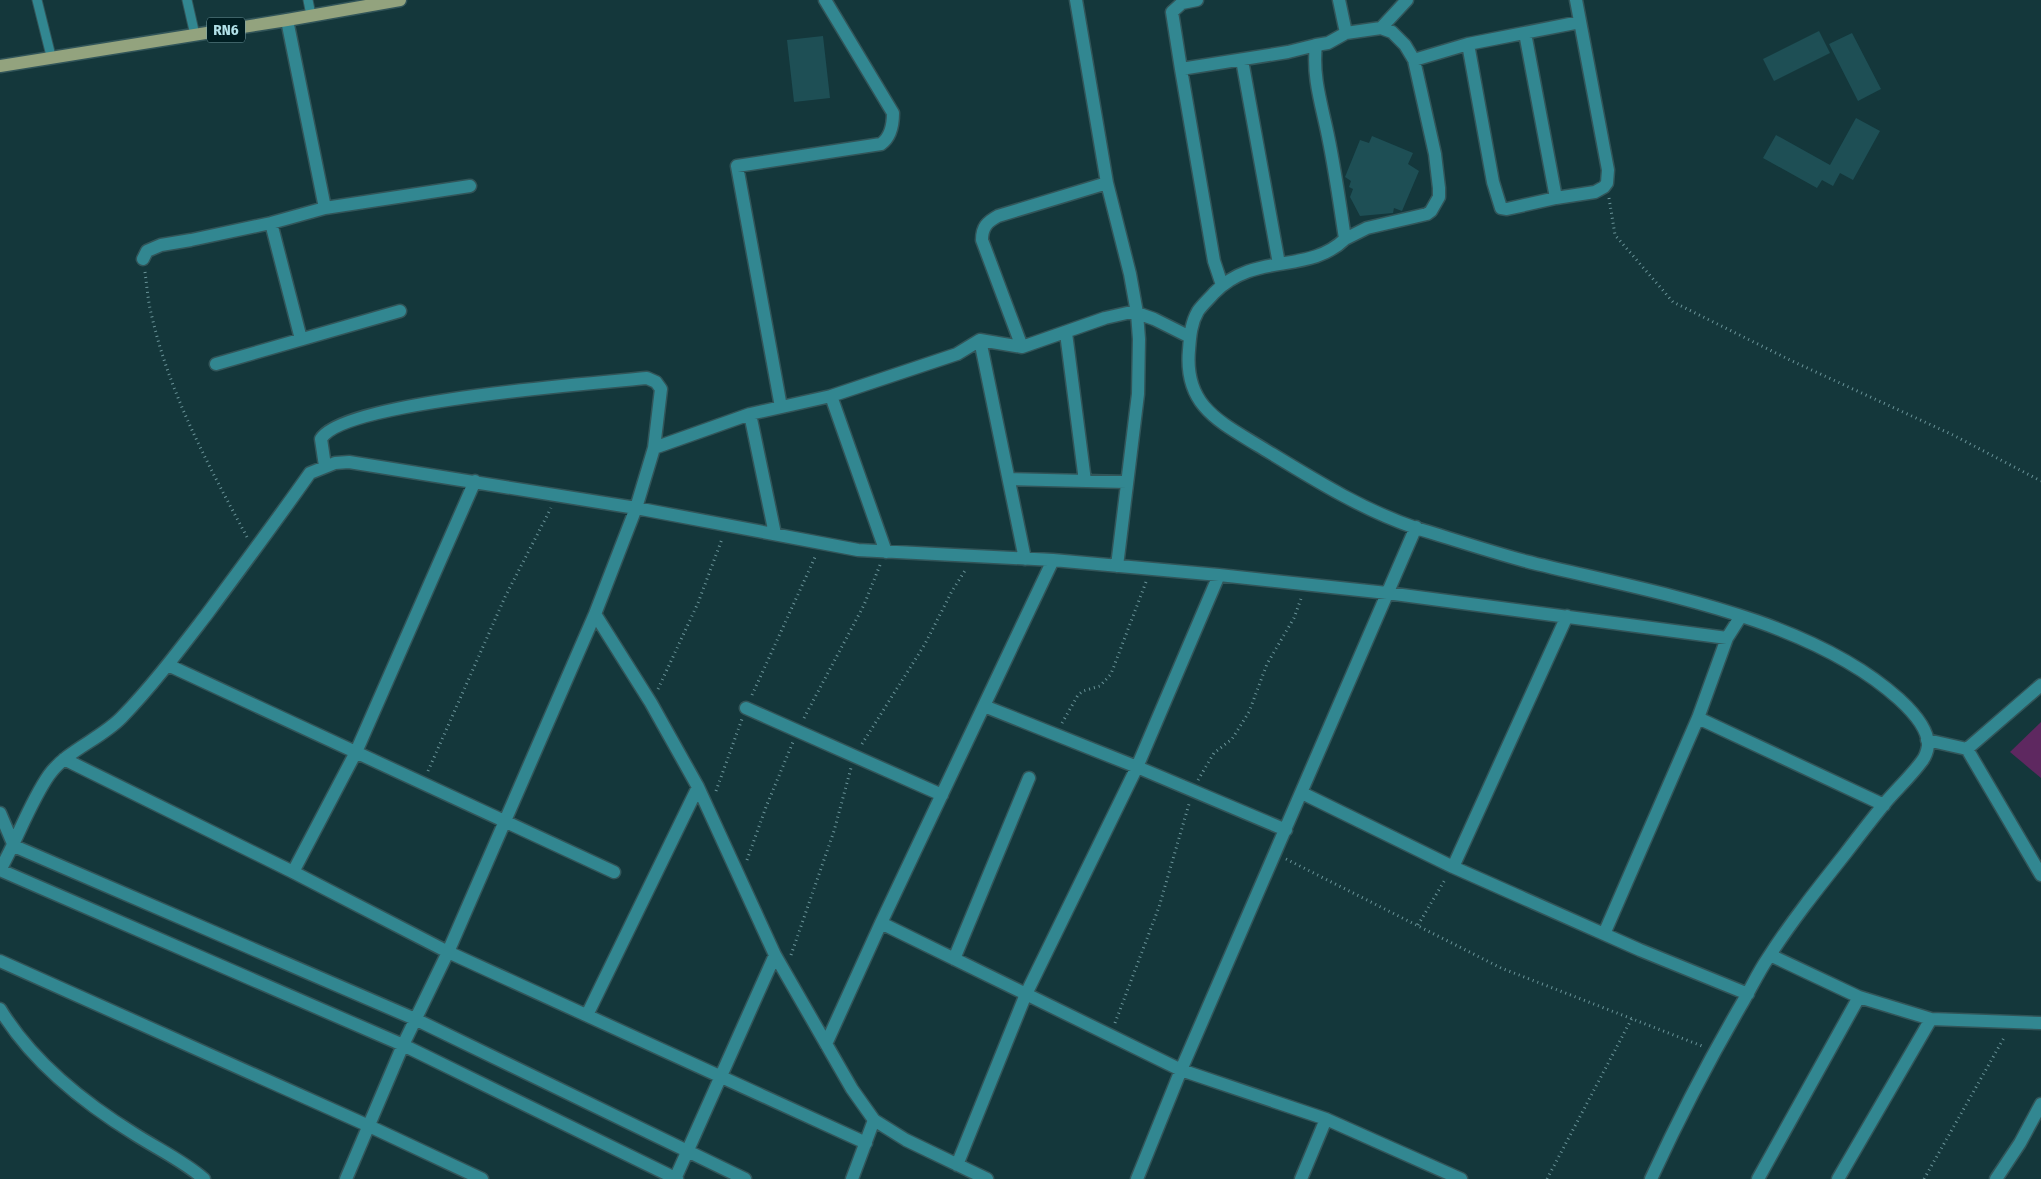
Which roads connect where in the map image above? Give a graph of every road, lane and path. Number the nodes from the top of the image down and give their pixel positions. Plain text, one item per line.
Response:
1 (36, 0) edge
2 (187, 0) edge
3 (308, 0) edge
4 (400, 0) edge
5 (825, 0) edge
6 (1076, 0) edge
7 (1197, 0) edge
8 (1339, 0) edge
9 (1407, 0) edge
10 (1576, 0) edge
11 (311, 15) junction
12 (287, 20) junction
13 (1580, 22) junction
14 (1381, 28) junction
15 (1346, 33) junction
16 (1525, 34) junction
17 (195, 35) junction
18 (1468, 44) junction
19 (1316, 45) junction
20 (51, 56) junction
21 (1242, 60) junction
22 (1414, 60) junction
23 (0, 66) edge
24 (1181, 69) junction
25 (1107, 183) junction
26 (1606, 183) junction
27 (470, 186) dead end
28 (1556, 198) junction
29 (325, 208) junction
30 (271, 223) junction
31 (1345, 239) junction
32 (143, 259) joint
33 (1279, 264) junction
34 (1222, 285) junction
35 (400, 312) dead end
36 (1137, 313) junction
37 (1066, 333) junction
38 (1190, 338) junction
39 (301, 339) junction
40 (980, 340) junction
41 (1022, 347) junction
42 (216, 364) dead end
43 (831, 396) junction
44 (781, 407) junction
45 (750, 414) junction
46 (654, 448) junction
47 (325, 466) junction
48 (1009, 479) junction
49 (475, 481) junction
50 (1086, 481) junction
51 (2041, 481) edge
52 (1127, 482) junction
53 (558, 496) junction
54 (636, 508) junction
55 (727, 525) junction
56 (1416, 528) junction
57 (775, 534) junction
58 (821, 543) junction
59 (254, 551) junction
60 (886, 552) junction
61 (1025, 559) junction
62 (1053, 560) junction
63 (1117, 566) junction
64 (1152, 569) junction
65 (1219, 575) junction
66 (1387, 593) junction
67 (595, 614) junction
68 (1566, 616) junction
69 (1741, 616) junction
70 (1727, 638) junction
71 (168, 665) junction
72 (2041, 685) edge
73 (651, 703) junction
74 (984, 706) junction
75 (746, 708) junction
76 (1698, 718) junction
77 (797, 731) junction
78 (1056, 735) junction
79 (1928, 740) junction
80 (1967, 749) junction
81 (356, 752) junction
82 (64, 759) junction
83 (1137, 767) junction
84 (1029, 778) dead end
85 (422, 783) junction
86 (698, 788) junction
87 (1302, 793) junction
88 (942, 795) junction
89 (1884, 805) junction
90 (709, 810) junction
91 (0, 813) edge
92 (504, 822) junction
93 (1286, 830) junction
94 (14, 846) junction
95 (1274, 854) junction
96 (1453, 867) junction
97 (0, 870) edge
98 (293, 872) junction
99 (614, 872) dead end
100 (2041, 874) edge
101 (740, 879) junction
102 (881, 923) junction
103 (1418, 925) junction
104 (1604, 934) junction
105 (448, 952) junction
106 (775, 954) junction
107 (1770, 955) junction
108 (954, 959) junction
109 (0, 961) edge
110 (1026, 994) junction
111 (1748, 994) junction
112 (1860, 997) junction
113 (0, 1010) edge
114 (587, 1015) junction
115 (1632, 1018) junction
116 (415, 1019) junction
117 (1931, 1019) junction
118 (2012, 1023) junction
119 (2041, 1023) edge
120 (0, 1026) edge
121 (14, 1032) junction
122 (826, 1044) junction
123 (403, 1045) junction
124 (1714, 1050) junction
125 (1181, 1070) junction
126 (721, 1077) junction
127 (2041, 1104) edge
128 (1326, 1119) junction
129 (874, 1120) junction
130 (369, 1126) junction
131 (866, 1144) junction
132 (687, 1150) junction
133 (957, 1165) junction
134 (204, 1179) edge
135 (346, 1179) edge
136 (482, 1179) edge
137 (675, 1179) edge
138 (745, 1179) edge
139 (852, 1179) edge
140 (987, 1179) edge
141 (1137, 1179) edge
142 (1301, 1179) edge
143 (1461, 1179) edge
144 (1547, 1179) edge
145 (1651, 1179) edge
146 (1758, 1179) edge
147 (1838, 1179) edge
148 (1924, 1179) edge
149 (1996, 1179) edge

1 - 20 lane
2 - 17 lane
3 - 11 lane
4 - 11 main road, RN6
5 - 44 street
6 - 25 street
7 - 24 street
8 - 15 street
9 - 14 street
10 - 13 street
11 - 12 main road, RN6
12 - 17 main road, RN6
12 - 29 street
13 - 16 street
13 - 26 street
14 - 15 street
14 - 22 street
15 - 19 street
16 - 18 street
16 - 28 street
17 - 20 main road, RN6
18 - 22 street
18 - 28 street
19 - 21 street
19 - 31 street
20 - 23 main road, RN6
21 - 24 street
21 - 33 street
22 - 31 street
24 - 34 street
25 - 36 street
25 - 41 street
26 - 28 street
26 - 51 path
27 - 29 street
29 - 30 street
30 - 32 street
30 - 39 street
31 - 33 street
32 - 59 path
33 - 34 street
34 - 38 street
35 - 39 street
36 - 37 street
36 - 38 street
36 - 52 street
37 - 41 street
37 - 50 street
38 - 56 street
39 - 42 street
40 - 41 street
40 - 43 street
40 - 48 street
43 - 44 street
43 - 60 street
44 - 45 street
45 - 46 street
45 - 57 street
46 - 47 street
46 - 54 street
47 - 49 street
47 - 59 street
48 - 50 street
48 - 61 street
49 - 53 street
49 - 81 street
50 - 52 street
52 - 63 street
53 - 54 street
53 - 85 path
54 - 55 street
54 - 67 street
55 - 57 street
55 - 73 path
56 - 66 street
56 - 69 street
57 - 58 street
58 - 60 street
58 - 75 path
59 - 71 street
60 - 61 street
60 - 77 path
61 - 62 street
62 - 63 street
62 - 74 street
63 - 64 street
64 - 65 street
64 - 78 path
65 - 66 street
65 - 83 street
66 - 68 street
66 - 87 street
67 - 73 street
67 - 92 street
68 - 70 street
68 - 96 street
69 - 70 street
69 - 79 street
70 - 76 street
71 - 81 street
71 - 82 street
72 - 80 street
73 - 86 street
74 - 78 street
74 - 88 street
75 - 77 street
75 - 90 path
76 - 89 street
76 - 104 street
77 - 88 street
77 - 101 path
78 - 83 street
79 - 80 street
79 - 89 street
80 - 100 street
81 - 85 street
81 - 98 street
82 - 94 street
82 - 98 street
83 - 93 street
83 - 110 street
84 - 108 street
85 - 92 street
86 - 90 street
86 - 114 street
87 - 93 street
87 - 96 street
88 - 102 street
89 - 107 street
90 - 101 street
91 - 94 street
92 - 99 street
92 - 105 street
93 - 95 street
94 - 97 street
94 - 116 street
95 - 103 path
95 - 125 street
96 - 103 path
96 - 104 street
97 - 123 street
98 - 105 street
101 - 106 street
102 - 108 street
102 - 122 street
103 - 115 path
104 - 111 street
105 - 114 street
105 - 116 street
106 - 122 street
106 - 126 street
107 - 111 street
107 - 112 street
108 - 110 street
109 - 130 street
110 - 125 street
110 - 133 street
111 - 124 street
112 - 117 street
112 - 146 street
113 - 121 street
114 - 126 street
115 - 124 path
115 - 144 path
116 - 123 street
116 - 132 street
117 - 118 street
117 - 147 street
118 - 119 street
118 - 148 path
120 - 121 street
121 - 134 street
122 - 129 street
123 - 130 street
123 - 137 street
124 - 145 street
125 - 128 street
125 - 141 street
126 - 131 street
126 - 132 street
127 - 149 street
128 - 142 street
128 - 143 street
129 - 131 street
129 - 133 street
130 - 135 street
130 - 136 street
131 - 139 street
132 - 137 street
132 - 138 street
133 - 140 street

